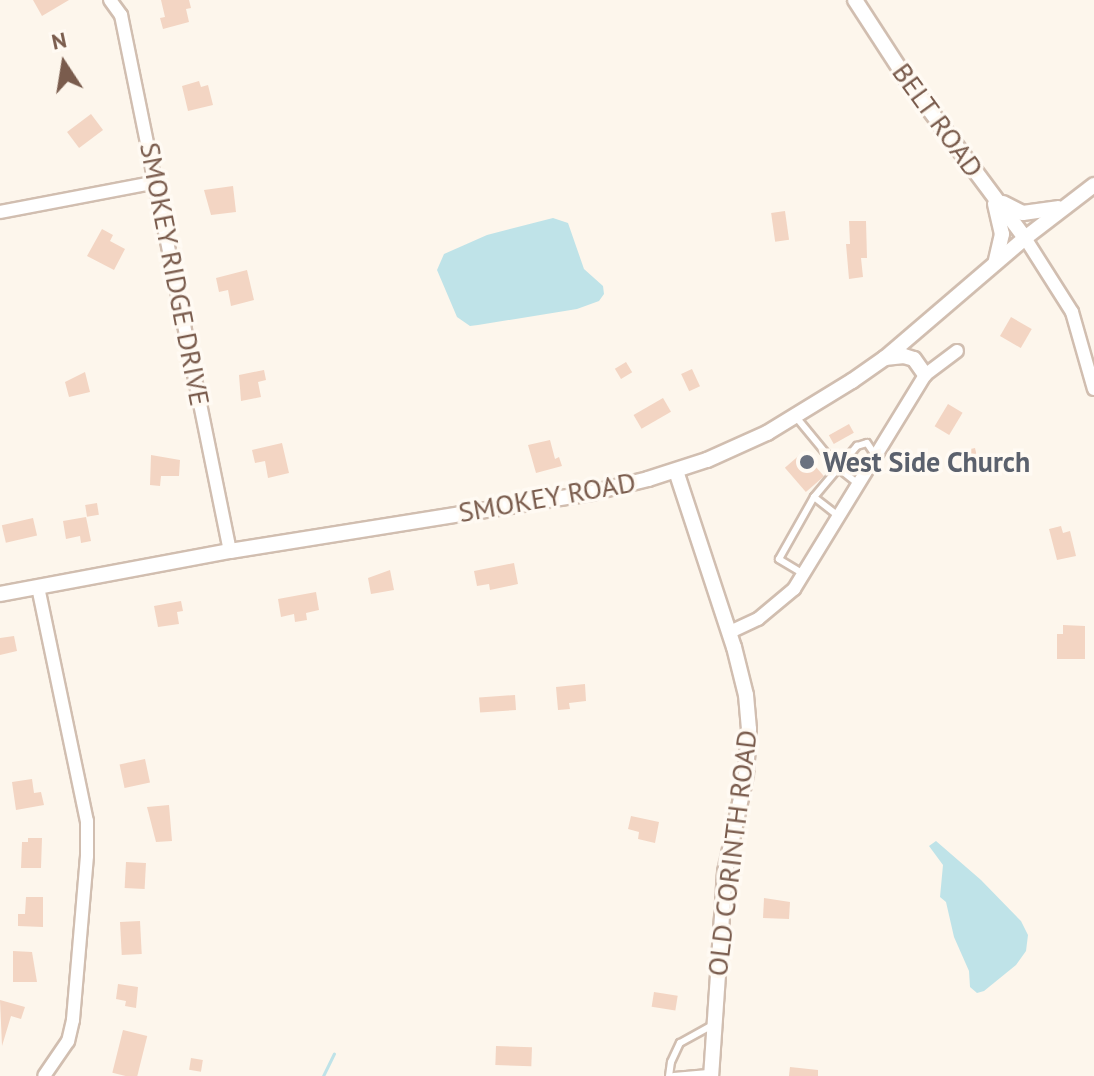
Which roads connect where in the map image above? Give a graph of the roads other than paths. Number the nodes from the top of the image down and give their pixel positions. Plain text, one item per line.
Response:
1 (110, 0) edge
2 (855, 0) edge
3 (157, 182) junction
4 (1094, 185) edge
5 (993, 196) junction
6 (1066, 205) junction
7 (0, 212) edge
8 (1025, 238) junction
9 (996, 261) junction
10 (957, 351) dead end
11 (885, 358) junction
12 (925, 375) junction
13 (1094, 389) edge
14 (796, 417) junction
15 (875, 455) junction
16 (838, 468) junction
17 (676, 471) junction
18 (857, 483) junction
19 (814, 497) junction
20 (837, 515) junction
21 (230, 551) junction
22 (802, 573) junction
23 (38, 587) junction
24 (0, 594) edge
25 (730, 632) junction
26 (714, 1024) junction
27 (711, 1075) edge
28 (44, 1076) edge
29 (672, 1076) edge

1 - 3 street, SMOKEY RIDGE DRIVE
2 - 5 street, BELT ROAD
3 - 7 street
3 - 21 street, SMOKEY RIDGE DRIVE
4 - 6 street, SMOKEY ROAD
5 - 6 street
5 - 8 street, BELT ROAD
5 - 9 street
6 - 8 street, SMOKEY ROAD
8 - 9 street, SMOKEY ROAD
8 - 13 street
9 - 11 street, SMOKEY ROAD
10 - 12 street
11 - 12 street
11 - 14 street, SMOKEY ROAD
12 - 15 street
14 - 16 lane
14 - 17 street, SMOKEY ROAD
15 - 16 lane
15 - 18 street
16 - 18 lane
16 - 19 lane
17 - 21 street, SMOKEY ROAD
17 - 25 street, OLD CORINTH ROAD
18 - 20 street
19 - 20 lane
19 - 22 lane
20 - 22 street
21 - 23 street, SMOKEY ROAD
22 - 25 street
23 - 24 street, SMOKEY ROAD
23 - 28 street
25 - 26 street, OLD CORINTH ROAD
26 - 27 street, OLD CORINTH ROAD
26 - 29 lane
27 - 29 lane

